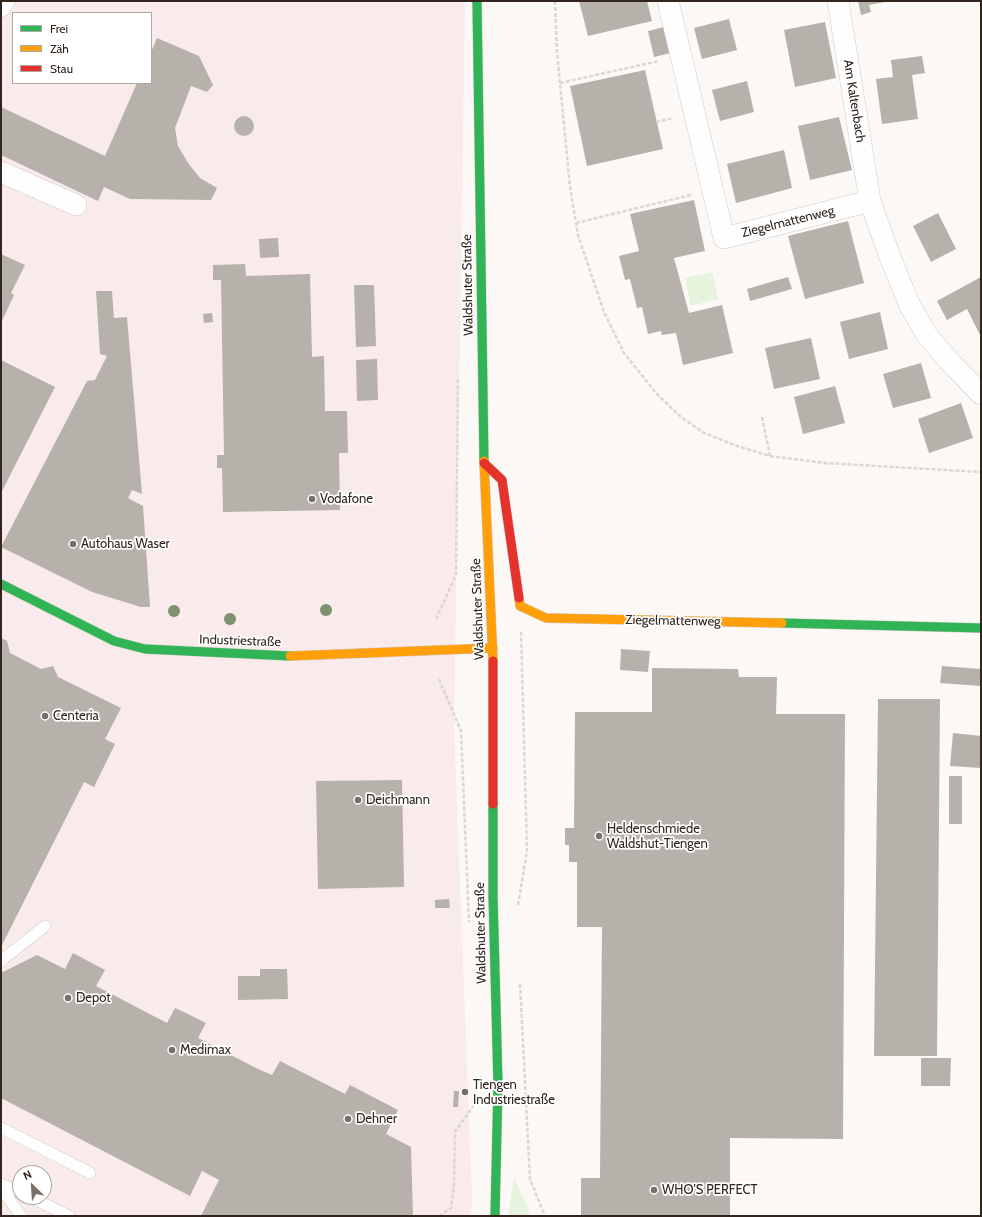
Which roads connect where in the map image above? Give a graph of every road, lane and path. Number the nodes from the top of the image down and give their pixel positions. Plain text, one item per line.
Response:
1 (4, 1) edge
2 (477, 1) edge
3 (555, 1) edge
4 (668, 1) edge
5 (838, 1) edge
6 (1, 6) edge
7 (682, 56) junction
8 (560, 83) junction
9 (1, 172) edge
10 (713, 190) junction
11 (870, 201) junction
12 (76, 205) dead end
13 (576, 223) junction
14 (981, 394) edge
15 (762, 417) dead end
16 (770, 456) junction
17 (484, 463) junction
18 (981, 472) edge
19 (1, 584) edge
20 (520, 606) junction
21 (981, 628) edge
22 (493, 648) junction
23 (439, 679) dead end
24 (517, 909) dead end
25 (45, 926) dead end
26 (469, 927) dead end
27 (1, 961) edge
28 (520, 977) dead end
29 (475, 1104) dead end
30 (1, 1128) edge
31 (90, 1173) dead end
32 (1, 1184) edge
33 (1, 1188) edge
34 (12, 1189) edge
35 (46, 1205) edge
36 (21, 1216) edge
37 (69, 1216) edge
38 (439, 1216) edge
39 (495, 1216) edge
40 (545, 1216) edge

1 - 6 street
2 - 17 main road, Waldshuter Straße
3 - 8 path
4 - 7 street, Ziegelmattenweg
5 - 11 street, Am Kaltenbach
7 - 8 path
7 - 10 street, Ziegelmattenweg
8 - 13 path
9 - 12 street
10 - 11 street, Ziegelmattenweg
10 - 13 path
11 - 14 street
13 - 16 path
15 - 16 path
16 - 18 path
17 - 20 main road
17 - 22 main road, Waldshuter Straße
19 - 22 main road, Industriestraße
20 - 21 main road, Ziegelmattenweg
20 - 24 path
22 - 39 main road, Waldshuter Straße
23 - 26 path
25 - 27 lane
28 - 40 path
29 - 38 path
30 - 31 lane
32 - 34 lane
33 - 36 lane
35 - 37 lane

